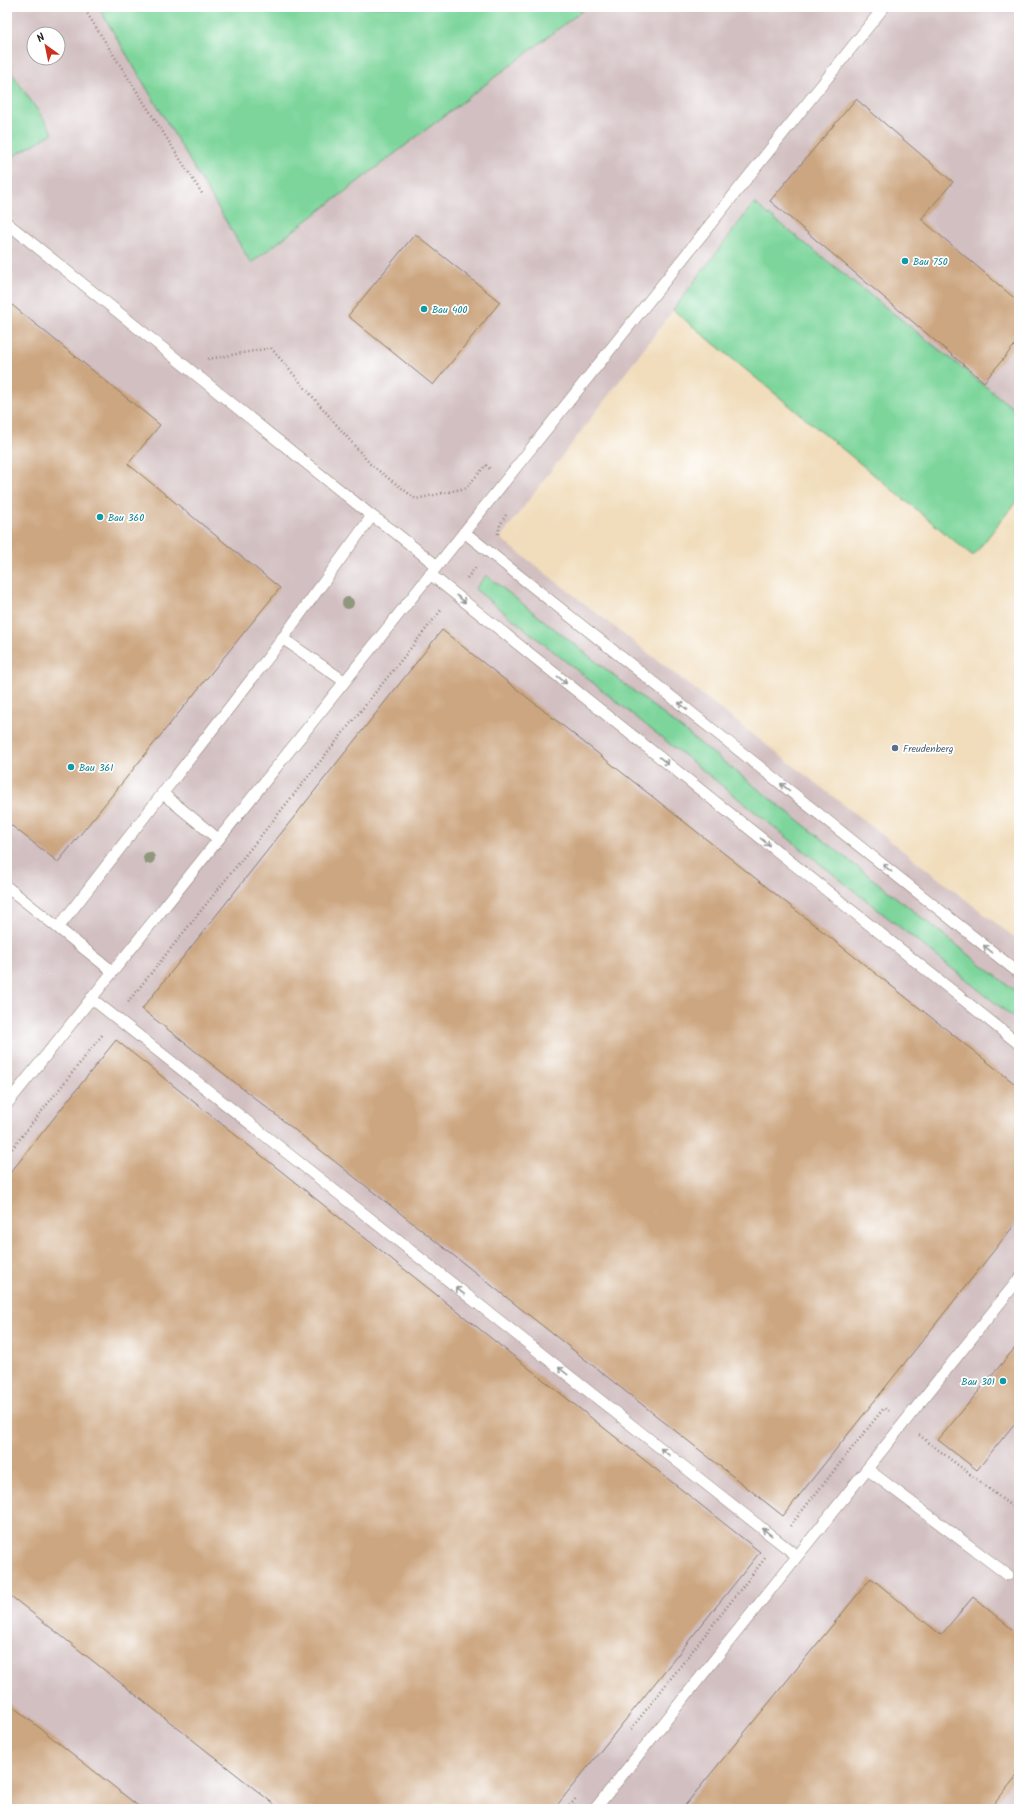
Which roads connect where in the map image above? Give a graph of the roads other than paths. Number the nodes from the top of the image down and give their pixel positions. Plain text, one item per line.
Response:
1 (884, 7) edge
2 (7, 223) edge
3 (372, 516) junction
4 (464, 532) junction
5 (433, 570) junction
6 (282, 638) junction
7 (344, 681) junction
8 (162, 793) junction
9 (218, 839) junction
10 (7, 887) edge
11 (58, 928) junction
12 (112, 971) junction
13 (1019, 974) edge
14 (91, 998) junction
15 (1019, 1044) edge
16 (7, 1104) edge
17 (1019, 1279) edge
18 (867, 1469) junction
19 (797, 1556) junction
20 (1008, 1575) dead end
21 (595, 1809) edge

1 - 4 lane
2 - 3 lane
3 - 5 lane
3 - 6 lane
4 - 5 lane
13 -> 4 lane
5 - 7 lane
5 -> 15 lane
6 - 7 lane
6 - 8 lane
7 - 9 lane
8 - 9 lane
8 - 11 lane
9 - 12 lane
10 - 11 lane
11 - 12 lane
12 - 14 lane
14 - 16 lane
19 -> 14 lane
17 - 18 lane
18 - 19 lane
18 - 20 lane
19 - 21 lane

